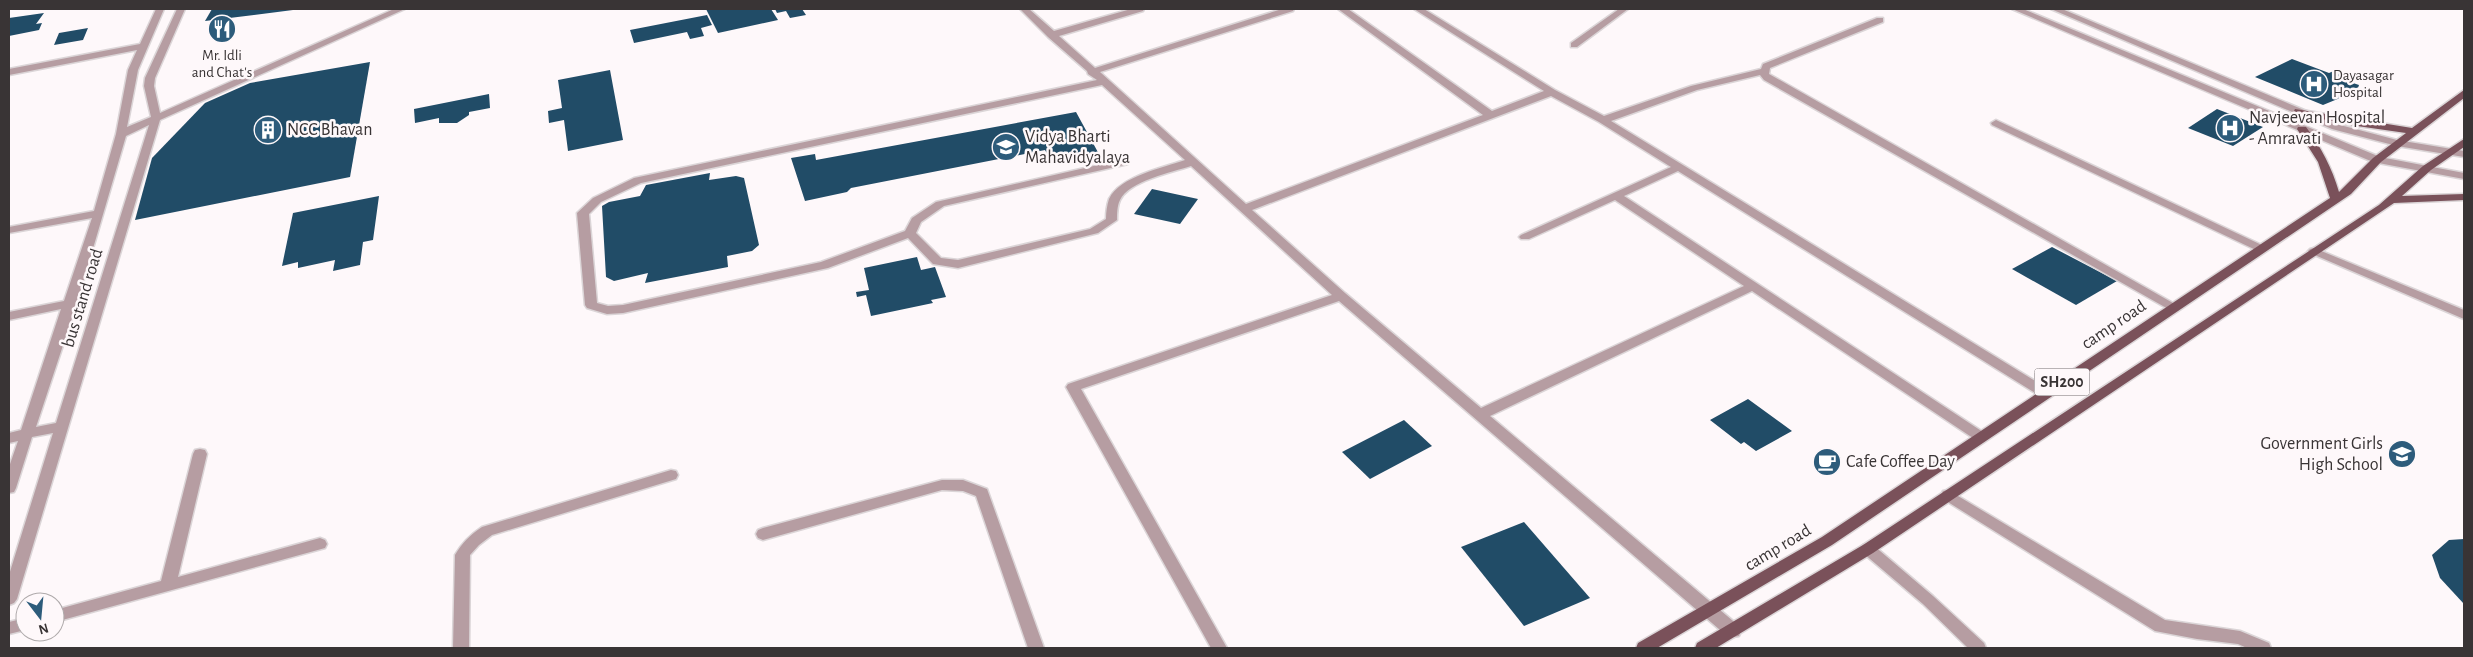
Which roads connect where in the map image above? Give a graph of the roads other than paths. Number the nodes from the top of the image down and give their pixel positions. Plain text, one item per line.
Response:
1 (160, 9) edge
2 (181, 9) edge
3 (401, 9) edge
4 (1024, 9) edge
5 (1140, 9) edge
6 (1290, 9) edge
7 (1342, 9) edge
8 (1418, 9) edge
9 (1624, 9) edge
10 (2016, 9) edge
11 (2055, 9) edge
12 (1880, 20) dead end
13 (1051, 35) junction
14 (1574, 44) dead end
15 (145, 46) junction
16 (1763, 71) junction
17 (9, 72) edge
18 (1091, 72) junction
19 (1103, 82) junction
20 (1552, 92) junction
21 (2464, 93) edge
22 (2299, 111) junction
23 (1492, 116) junction
24 (156, 118) junction
25 (1603, 120) junction
26 (1996, 123) dead end
27 (2302, 129) junction
28 (2414, 131) junction
29 (121, 134) junction
30 (2397, 143) junction
31 (2461, 149) edge
32 (2377, 160) junction
33 (1194, 161) junction
34 (1124, 162) dead end
35 (1679, 168) junction
36 (2427, 168) junction
37 (2464, 176) edge
38 (1618, 197) junction
39 (2464, 197) edge
40 (2336, 199) junction
41 (2391, 200) junction
42 (1244, 209) junction
43 (99, 212) junction
44 (9, 230) edge
45 (910, 233) junction
46 (1525, 238) dead end
47 (2262, 249) junction
48 (2314, 252) junction
49 (1753, 286) junction
50 (1341, 296) junction
51 (71, 303) junction
52 (2174, 307) junction
53 (2464, 315) edge
54 (9, 316) edge
55 (2045, 393) junction
56 (1480, 415) junction
57 (62, 426) junction
58 (28, 434) junction
59 (1981, 437) junction
60 (9, 438) edge
61 (200, 454) dead end
62 (670, 474) dead end
63 (9, 488) edge
64 (1948, 495) junction
65 (763, 534) dead end
66 (320, 544) dead end
67 (1868, 549) junction
68 (168, 585) junction
69 (9, 599) edge
70 (1708, 611) junction
71 (65, 613) edge
72 (1733, 631) junction
73 (460, 648) edge
74 (1036, 648) edge
75 (1219, 648) edge
76 (1644, 648) edge
77 (1703, 648) edge
78 (1978, 648) edge
79 (2263, 648) edge

1 - 15 street, bus stand road
2 - 24 street, bus stand road
3 - 24 street
4 - 13 street
5 - 13 street
6 - 18 street
7 - 23 street
8 - 20 street
9 - 14 street
10 - 27 street
11 - 22 street
12 - 16 street
13 - 18 street
15 - 17 street
15 - 29 street, bus stand road
16 - 25 street
16 - 52 street
18 - 19 street
19 - 33 street
19 - 45 street
20 - 23 street
20 - 25 street
21 - 28 main road, camp road / SH200
22 - 28 main road
22 - 30 street
23 - 42 street
24 - 29 street
24 - 57 street, bus stand road
25 - 35 street
26 - 47 street
27 - 32 street
27 - 40 main road
28 - 30 main road, camp road / SH200
29 - 43 street, bus stand road
30 - 31 street
30 - 32 main road, camp road / SH200
31 - 36 main road, SH200
32 - 36 street
32 - 40 main road, camp road / SH200
33 - 42 street
33 - 45 street
34 - 45 street
35 - 38 street
35 - 55 street
36 - 37 street
36 - 41 main road, SH200
38 - 46 street
38 - 49 street
39 - 41 main road
40 - 47 main road, camp road / SH200
41 - 48 main road, SH200
42 - 50 street
43 - 44 street
43 - 51 street, bus stand road
47 - 52 main road, camp road / SH200
48 - 53 street
48 - 64 main road, SH200
49 - 56 street
49 - 59 street
50 - 56 street
50 - 75 street
51 - 54 street
51 - 58 street, bus stand road
52 - 55 main road, camp road / SH200
55 - 59 main road, camp road / SH200
56 - 70 street
57 - 58 street
57 - 69 street, bus stand road
58 - 60 street
58 - 63 street, bus stand road
59 - 70 main road, camp road / SH200
61 - 68 street
62 - 73 street
64 - 67 main road, SH200
64 - 79 street
65 - 74 street
66 - 68 street
67 - 72 main road, SH200
67 - 78 street
68 - 71 street
70 - 72 street
70 - 76 main road, camp road / SH200
72 - 77 main road, SH200

